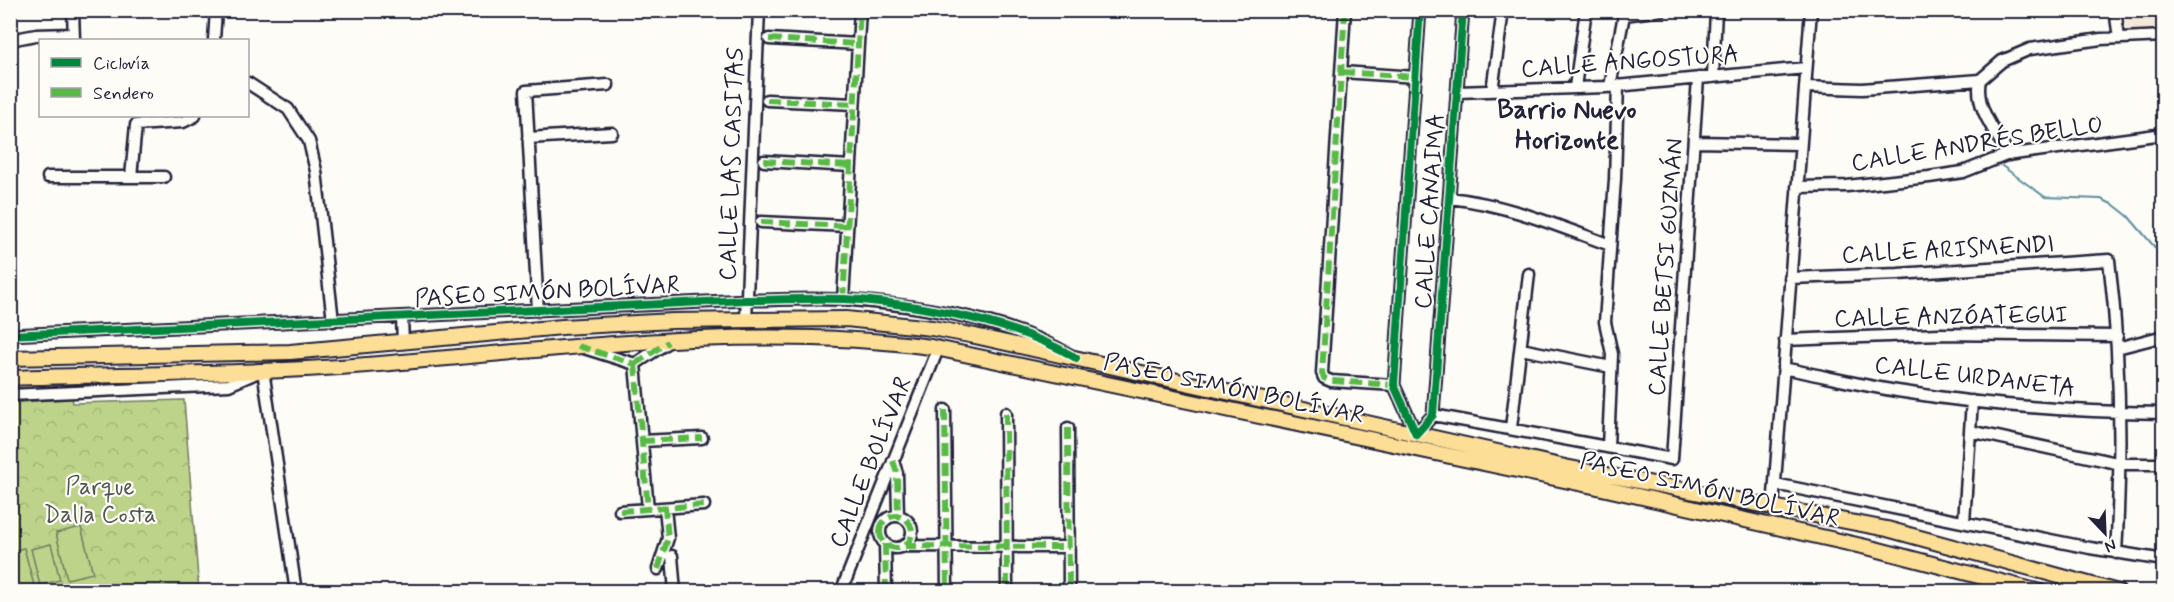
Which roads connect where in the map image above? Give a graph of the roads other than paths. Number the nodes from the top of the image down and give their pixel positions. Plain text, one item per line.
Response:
1 (73, 10) edge
2 (216, 10) edge
3 (759, 10) edge
4 (860, 10) edge
5 (1346, 10) edge
6 (1420, 10) edge
7 (1463, 10) edge
8 (1503, 10) edge
9 (1586, 10) edge
10 (1662, 10) edge
11 (1716, 10) edge
12 (1811, 10) edge
13 (2115, 10) edge
14 (1624, 13) edge
15 (2163, 36) edge
16 (73, 37) edge
17 (2119, 38) junction
18 (214, 39) edge
19 (769, 39) dead end
20 (10, 40) edge
21 (858, 44) junction
22 (1806, 68) junction
23 (1341, 72) junction
24 (1416, 77) junction
25 (1713, 77) junction
26 (1698, 78) junction
27 (1980, 80) junction
28 (249, 84) edge
29 (608, 85) dead end
30 (1614, 86) junction
31 (1575, 87) junction
32 (1805, 87) junction
33 (1492, 91) junction
34 (1457, 92) junction
35 (766, 100) dead end
36 (854, 104) junction
37 (193, 117) edge
38 (612, 133) dead end
39 (2163, 134) edge
40 (528, 138) junction
41 (1695, 142) junction
42 (1800, 144) junction
43 (2009, 154) junction
44 (764, 161) dead end
45 (851, 166) junction
46 (48, 177) dead end
47 (131, 177) junction
48 (164, 177) dead end
49 (1797, 187) junction
50 (1450, 198) junction
51 (761, 222) dead end
52 (848, 226) junction
53 (1610, 245) junction
54 (1529, 274) dead end
55 (1790, 278) junction
56 (746, 300) junction
57 (843, 300) junction
58 (538, 311) junction
59 (402, 318) junction
60 (746, 320) junction
61 (333, 321) junction
62 (944, 330) junction
63 (10, 335) edge
64 (2116, 336) junction
65 (2163, 336) edge
66 (1785, 340) junction
67 (403, 342) junction
68 (668, 342) junction
69 (578, 346) junction
70 (2117, 348) junction
71 (938, 349) junction
72 (1521, 349) junction
73 (260, 353) junction
74 (10, 358) edge
75 (1076, 358) junction
76 (635, 364) junction
77 (1611, 367) junction
78 (1783, 368) junction
79 (263, 370) junction
80 (10, 378) edge
81 (1394, 385) junction
82 (10, 395) edge
83 (1972, 401) junction
84 (945, 410) dead end
85 (1006, 412) dead end
86 (2120, 413) junction
87 (2163, 413) edge
88 (1433, 415) junction
89 (1068, 428) dead end
90 (1510, 428) junction
91 (1970, 430) junction
92 (1416, 434) junction
93 (702, 438) dead end
94 (642, 441) junction
95 (1608, 447) junction
96 (1413, 448) junction
97 (892, 461) junction
98 (2121, 464) junction
99 (2163, 465) edge
100 (1775, 484) junction
101 (704, 505) dead end
102 (665, 508) junction
103 (1773, 508) junction
104 (648, 509) junction
105 (620, 511) dead end
106 (898, 516) junction
107 (1964, 522) junction
108 (885, 544) junction
109 (905, 546) junction
110 (1069, 547) junction
111 (2116, 553) junction
112 (672, 556) dead end
113 (2163, 560) edge
114 (658, 569) dead end
115 (296, 591) edge
116 (675, 591) edge
117 (841, 591) edge
118 (886, 591) edge
119 (946, 591) edge
120 (1007, 591) edge
121 (1069, 591) edge
122 (2040, 591) edge
123 (2118, 591) edge

1 - 16 street
2 - 18 street
3 - 56 street, CALLE LAS CASITAS
4 - 21 street
5 - 23 street
6 - 24 street
7 - 34 street, CALLE CANAIMA
8 - 33 street
9 - 31 street
10 - 14 street
11 - 25 street
12 - 22 street
13 - 17 street
14 - 30 street
15 - 17 street
16 - 20 street
17 - 27 street
19 - 21 street
21 - 36 street
22 - 25 street, CALLE ANGOSTURA
22 - 32 street
23 - 24 street
23 - 81 street
24 - 81 street
25 - 26 street, CALLE ANGOSTURA
26 - 30 street, CALLE ANGOSTURA
26 - 41 street, CALLE BETSI GUZMÁN
27 - 32 street
27 - 43 street
28 - 61 street
29 - 40 street
30 - 31 street, CALLE ANGOSTURA
30 - 53 street
31 - 33 street, CALLE ANGOSTURA
32 - 42 street
33 - 34 street, CALLE ANGOSTURA
34 - 50 street, CALLE CANAIMA
35 - 36 street
36 - 45 street
37 - 47 street
38 - 40 street
39 - 43 street, CALLE ANDRÉS BELLO
40 - 58 street
41 - 42 street
41 - 95 street, CALLE BETSI GUZMÁN
42 - 49 street
43 - 49 street, CALLE ANDRÉS BELLO
44 - 45 street
45 - 52 street
46 - 47 street
47 - 48 street
49 - 55 street
50 - 53 street
50 - 88 street, CALLE CANAIMA
51 - 52 street
52 - 57 street
53 - 77 street
54 - 72 street
55 - 64 street, CALLE ARISMENDI
55 - 66 street
56 - 57 street, PASEO SIMÓN BOLÍVAR
56 - 58 street, PASEO SIMÓN BOLÍVAR
56 - 60 street, CALLE LAS CASITAS
57 - 75 street, PASEO SIMÓN BOLÍVAR
58 - 59 street, PASEO SIMÓN BOLÍVAR
59 - 61 street, PASEO SIMÓN BOLÍVAR
59 - 67 street
60 - 62 main road, PASEO SIMÓN BOLÍVAR
60 - 67 main road, PASEO SIMÓN BOLÍVAR
61 - 63 street, PASEO SIMÓN BOLÍVAR
62 - 71 main road
62 - 75 main road, PASEO SIMÓN BOLÍVAR
64 - 66 street, CALLE ANZÓATEGUI
64 - 70 street
65 - 70 street
66 - 78 street
67 - 73 main road, PASEO SIMÓN BOLÍVAR
68 - 69 main road, PASEO SIMÓN BOLÍVAR
68 - 71 main road, PASEO SIMÓN BOLÍVAR
68 - 76 street
69 - 76 street
69 - 79 main road, PASEO SIMÓN BOLÍVAR
70 - 86 street
71 - 96 main road, PASEO SIMÓN BOLÍVAR
71 - 97 street, CALLE BOLÍVAR
72 - 77 street
72 - 90 street
73 - 74 main road, PASEO SIMÓN BOLÍVAR
73 - 79 main road
75 - 92 main road, PASEO SIMÓN BOLÍVAR
76 - 94 street
77 - 95 street
78 - 83 street, CALLE URDANETA
78 - 100 street
79 - 80 main road, PASEO SIMÓN BOLÍVAR
79 - 82 street, PASEO SIMÓN BOLÍVAR
79 - 115 street
81 - 92 street
83 - 86 street, CALLE URDANETA
83 - 91 street
84 - 119 street
85 - 120 street
86 - 87 street, CALLE URDANETA
86 - 98 street
88 - 90 street
88 - 92 street
89 - 110 street
90 - 95 street
91 - 98 street
91 - 107 street
92 - 96 main road
92 - 103 main road, PASEO SIMÓN BOLÍVAR
93 - 94 street
94 - 104 street
96 - 122 main road, PASEO SIMÓN BOLÍVAR
97 - 106 street
97 - 117 street, CALLE BOLÍVAR
98 - 99 street
98 - 111 street
100 - 103 street
100 - 107 street, PASEO SIMÓN BOLÍVAR
101 - 102 street
102 - 104 street
102 - 114 street
103 - 123 main road, PASEO SIMÓN BOLÍVAR
104 - 105 street
106 - 108 street
106 - 109 street
107 - 111 street, PASEO SIMÓN BOLÍVAR
108 - 109 street
108 - 118 street
109 - 110 street
110 - 121 street
111 - 113 street, PASEO SIMÓN BOLÍVAR
112 - 116 street

